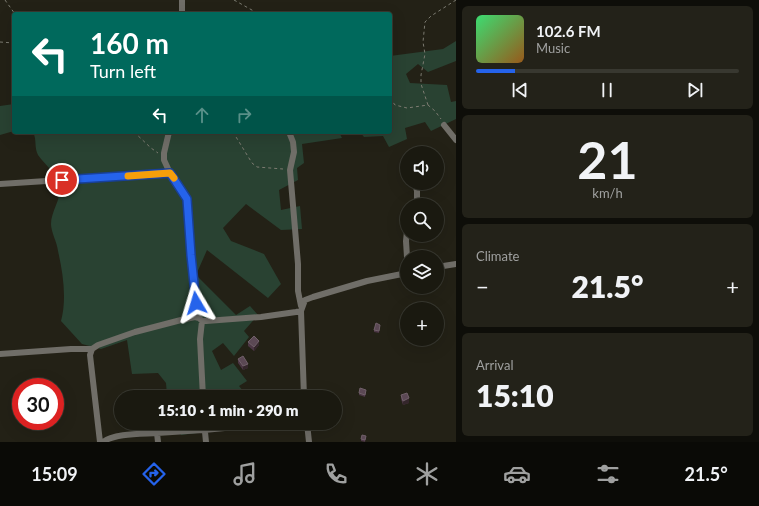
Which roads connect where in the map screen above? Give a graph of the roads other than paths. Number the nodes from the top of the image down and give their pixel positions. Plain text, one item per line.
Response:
1 (182, 0) edge
2 (182, 12) edge
3 (444, 125) road end
4 (169, 134) edge
5 (290, 134) edge
6 (456, 140) edge
7 (170, 173) junction
8 (0, 184) edge
9 (456, 264) edge
10 (444, 266) edge
11 (400, 274) edge
12 (301, 309) junction
13 (195, 317) junction
14 (202, 321) junction
15 (92, 349) junction
16 (0, 354) edge
17 (203, 390) edge
18 (304, 390) edge
19 (204, 430) joint
20 (308, 430) edge
21 (157, 433) junction
22 (101, 442) edge
23 (158, 442) edge
24 (206, 442) edge
25 (309, 442) edge

1 - 2 street
3 - 6 street
4 - 7 street
5 - 12 street
7 - 8 street
7 - 13 street
9 - 10 street
11 - 12 street
12 - 14 street
12 - 18 street
13 - 14 street
13 - 15 street
14 - 17 street
15 - 16 street
15 - 22 street
19 - 21 street
19 - 24 street
20 - 25 street
21 - 22 street
21 - 23 street

